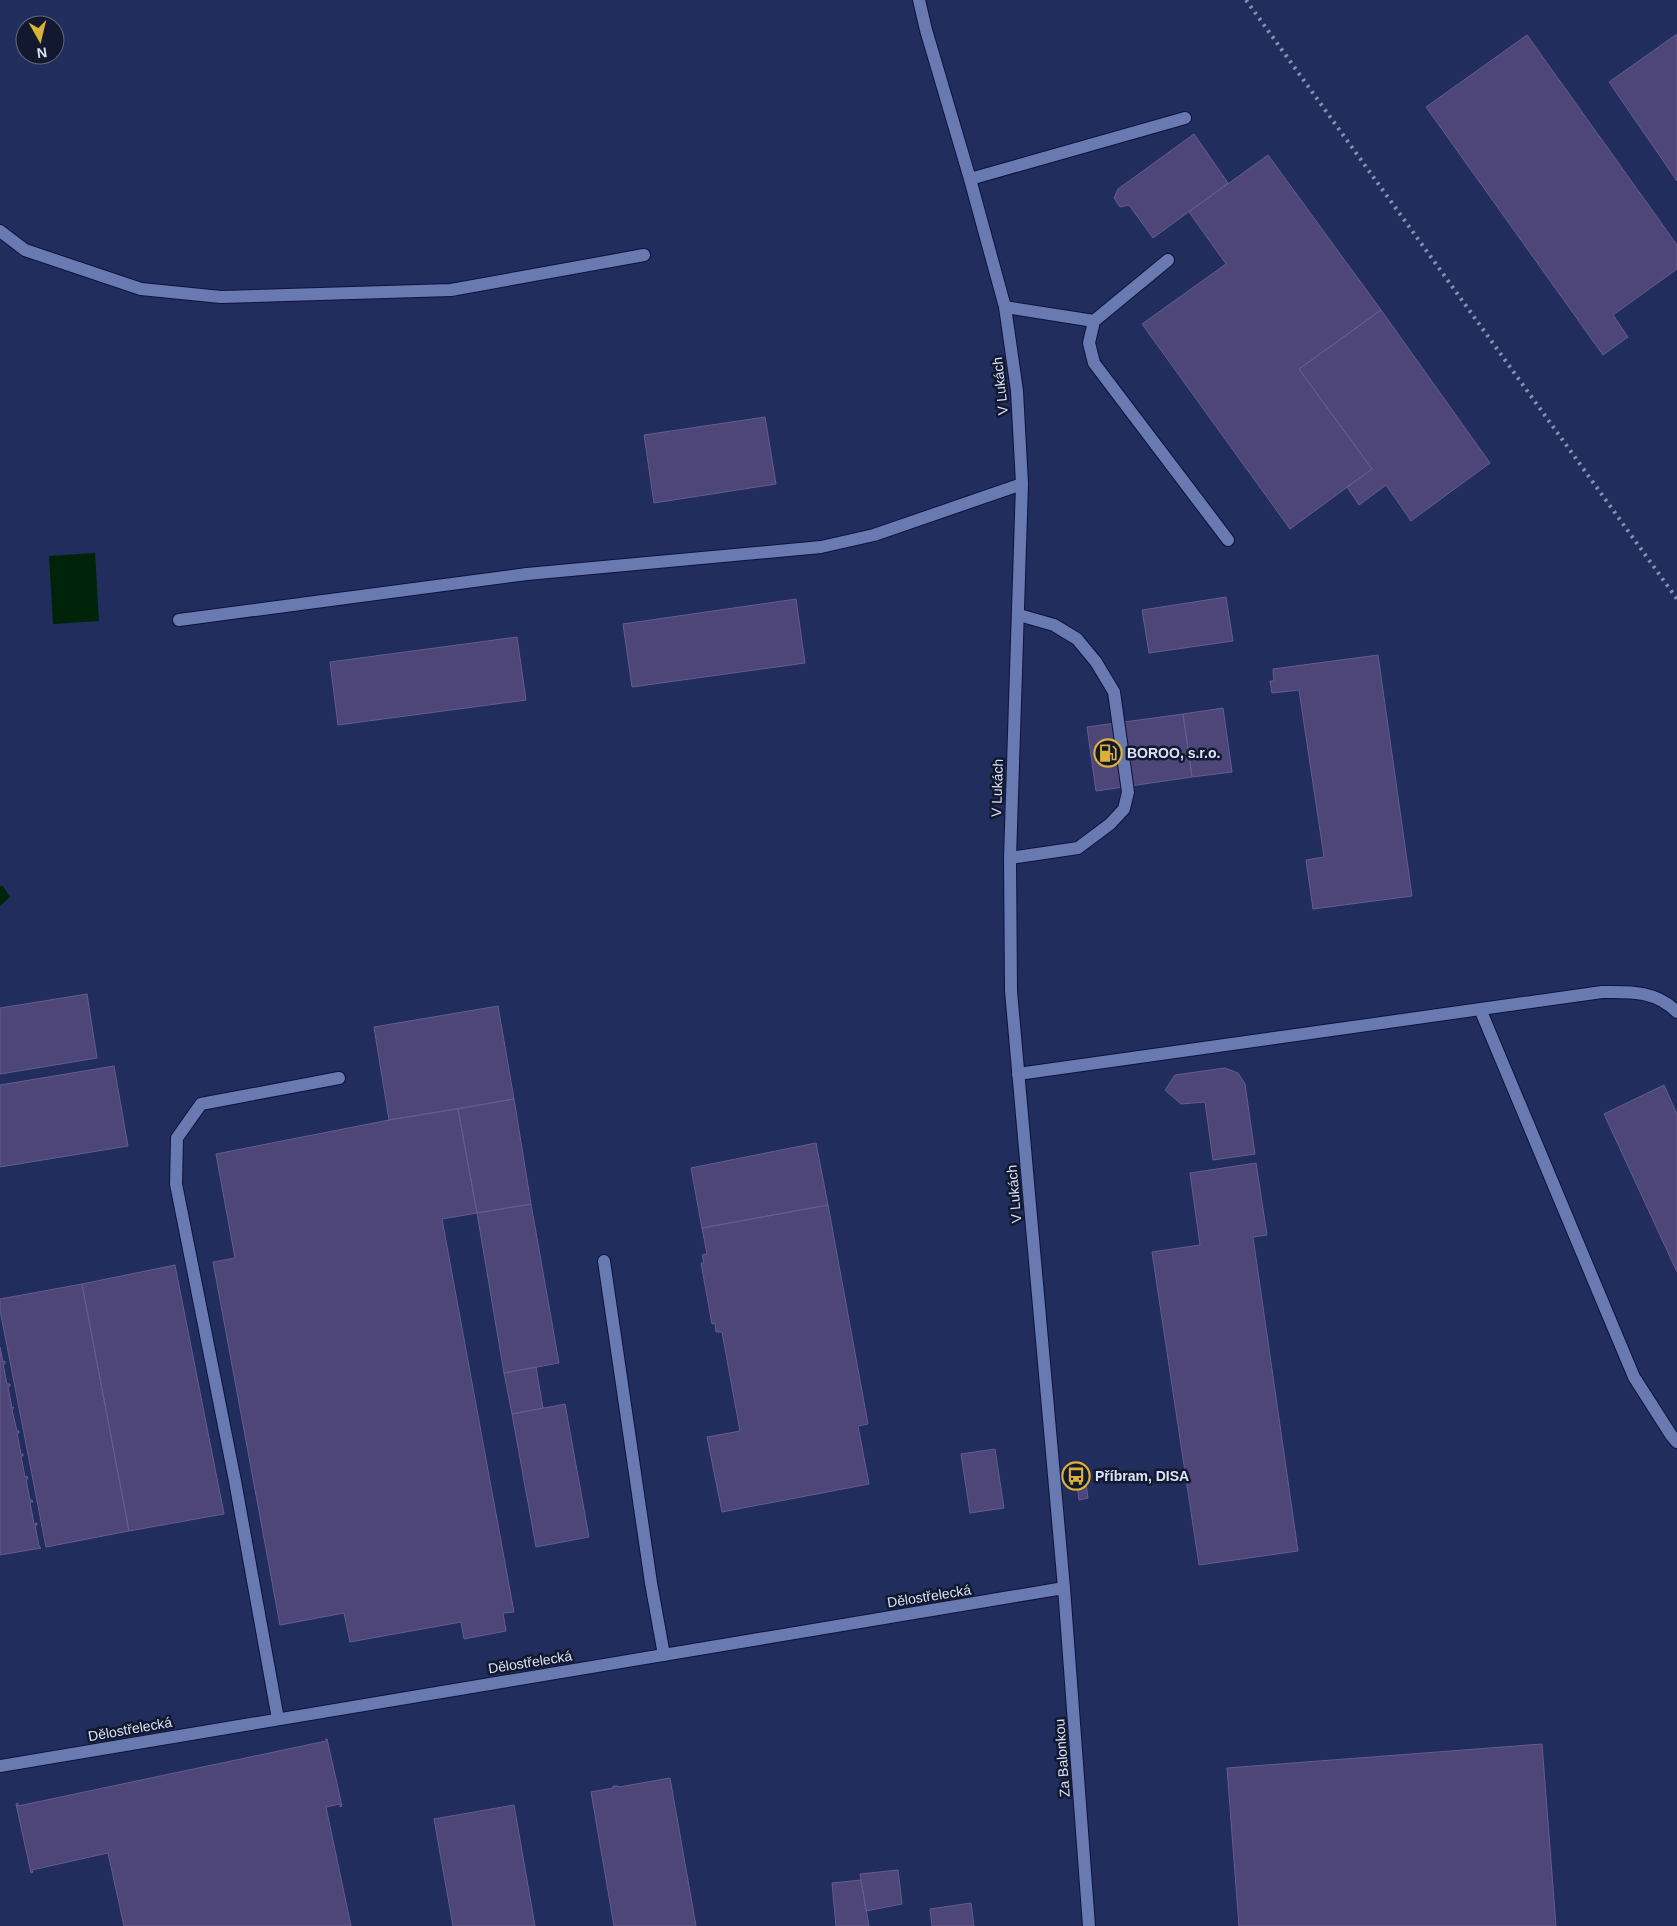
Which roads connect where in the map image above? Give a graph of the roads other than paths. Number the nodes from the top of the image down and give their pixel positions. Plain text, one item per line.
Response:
1 (919, 0) edge
2 (1185, 118) dead end
3 (970, 179) junction
4 (0, 231) edge
5 (644, 255) dead end
6 (1168, 260) dead end
7 (1005, 307) junction
8 (1094, 322) junction
9 (1022, 484) junction
10 (1228, 540) dead end
11 (1019, 615) junction
12 (179, 620) dead end
13 (1010, 858) junction
14 (1480, 1009) junction
15 (1677, 1012) edge
16 (1018, 1074) junction
17 (339, 1078) dead end
18 (604, 1261) dead end
19 (1677, 1442) edge
20 (1064, 1588) junction
21 (664, 1655) junction
22 (278, 1719) junction
23 (0, 1766) edge
24 (1089, 1926) edge

1 - 3 street, V Lukách
2 - 3 street
3 - 7 street, V Lukách
4 - 5 street
6 - 8 street
7 - 8 street
7 - 9 street, V Lukách
8 - 10 street
9 - 11 street, V Lukách
9 - 12 street
11 - 13 street, V Lukách
11 - 13 street
13 - 16 street, V Lukách
14 - 15 street
14 - 16 street
14 - 19 street
16 - 20 street, V Lukách
17 - 22 street
18 - 21 street
20 - 21 street, Dělostřelecká
20 - 24 street, Za Balonkou
21 - 22 street, Dělostřelecká
22 - 23 street, Dělostřelecká

